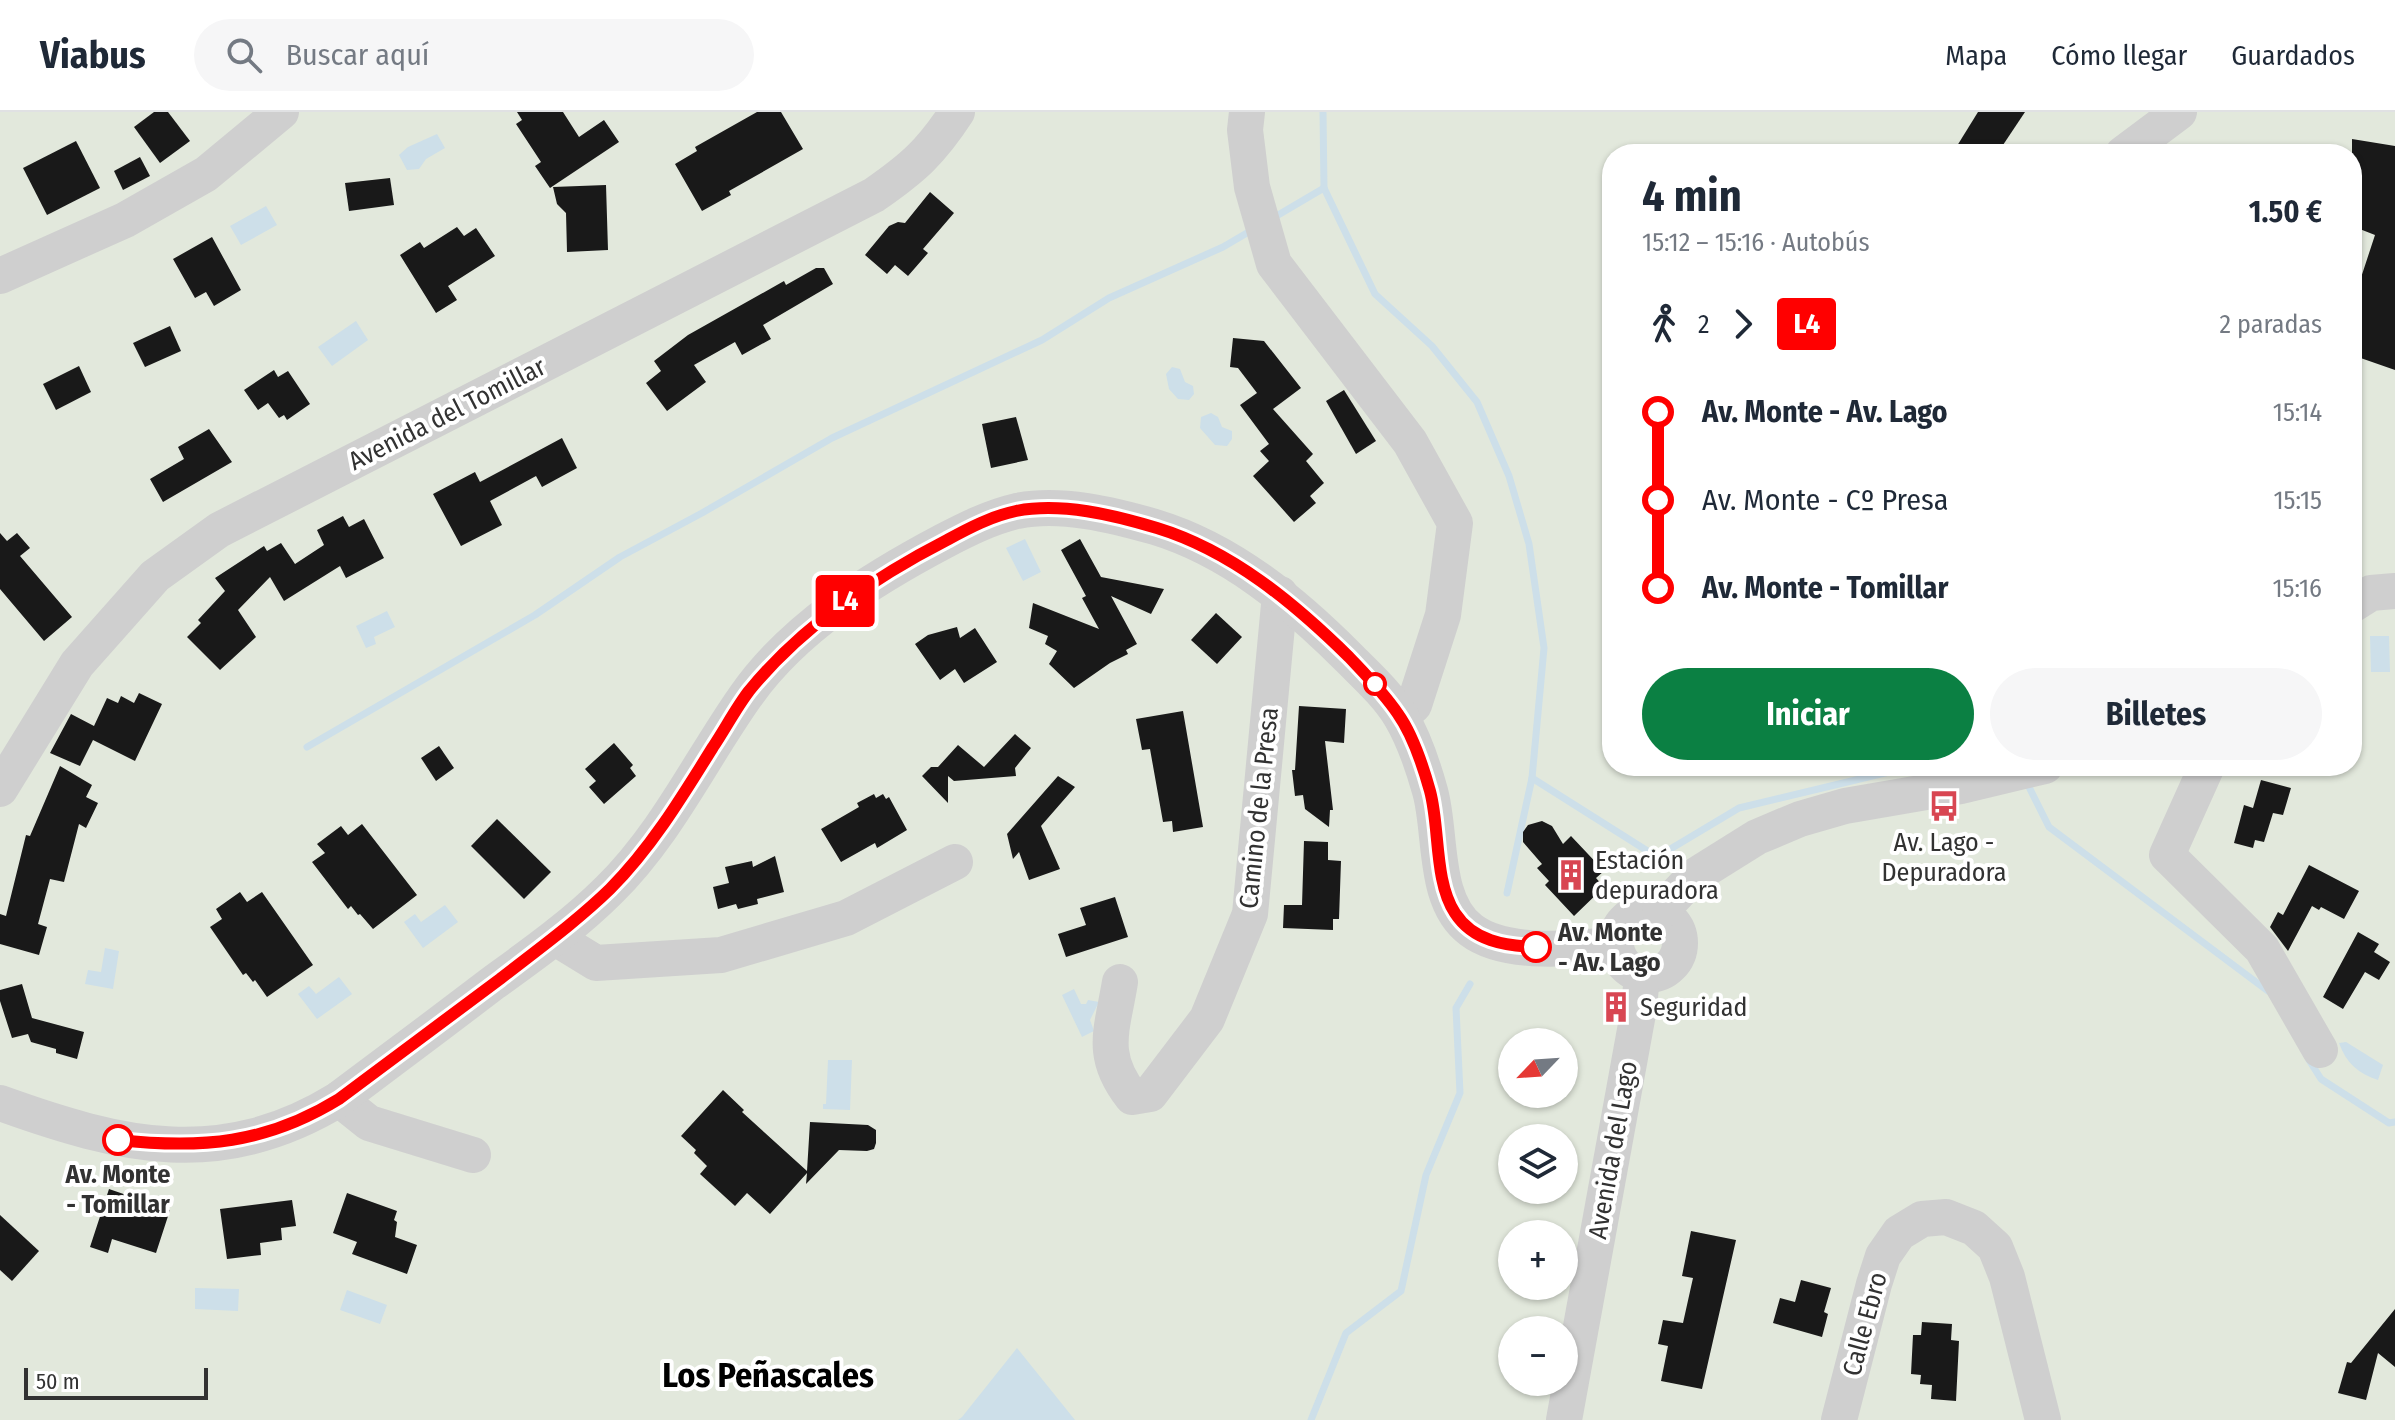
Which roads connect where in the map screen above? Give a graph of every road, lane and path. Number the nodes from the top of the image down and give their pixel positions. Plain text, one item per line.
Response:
1 (281, 112) edge
2 (957, 112) edge
3 (1247, 112) edge
4 (2179, 112) edge
5 (2189, 112) edge
6 (2136, 144) edge
7 (2172, 144) edge
8 (0, 276) edge
9 (2395, 591) edge
10 (1280, 594) junction
11 (2362, 599) edge
12 (1401, 716) junction
13 (2004, 776) edge
14 (2203, 776) edge
15 (0, 789) edge
16 (955, 862) dead end
17 (1660, 912) junction
18 (558, 935) junction
19 (1616, 944) junction
20 (1642, 975) junction
21 (1120, 982) dead end
22 (2320, 1050) dead end
23 (339, 1099) junction
24 (0, 1103) edge
25 (473, 1155) dead end
26 (1564, 1420) edge
27 (1839, 1420) edge
28 (2043, 1420) edge

1 - 8 street
2 - 15 street, Avenida del Tomillar
3 - 12 street
4 - 6 street
5 - 7 street
9 - 11 street
10 - 12 street
10 - 18 street
10 - 21 street, Camino de la Presa
12 - 19 street
13 - 17 street
14 - 22 street
16 - 18 street
17 - 19 street
17 - 20 street
18 - 23 street
19 - 20 street
20 - 26 street, Avenida del Lago
23 - 24 street
23 - 25 street
27 - 28 street, Calle Ebro

